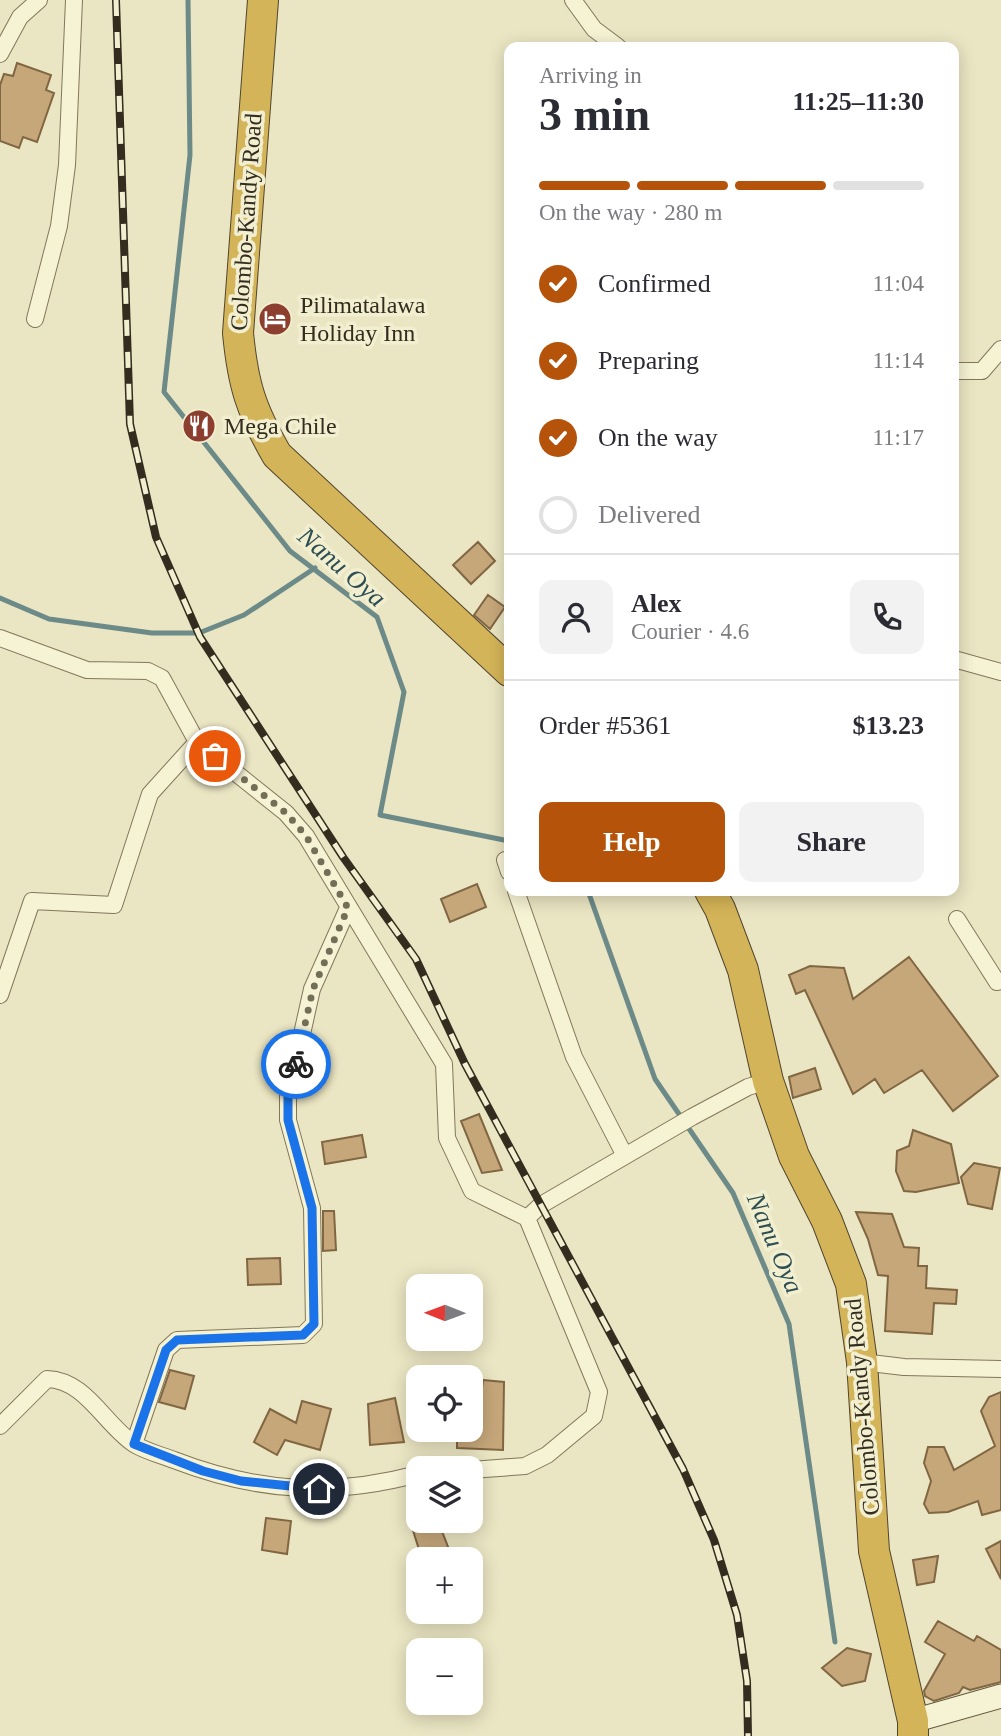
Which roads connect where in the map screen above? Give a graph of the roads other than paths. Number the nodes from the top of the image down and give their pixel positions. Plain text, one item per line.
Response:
1 (39, 0) edge
2 (74, 0) edge
3 (263, 0) edge
4 (573, 0) edge
5 (611, 42) edge
6 (0, 54) edge
7 (35, 319) dead end
8 (1001, 349) edge
9 (959, 370) edge
10 (0, 638) edge
11 (959, 660) edge
12 (504, 666) edge
13 (1001, 672) edge
14 (197, 742) junction
15 (518, 896) edge
16 (713, 896) edge
17 (348, 908) junction
18 (957, 919) dead end
19 (1001, 981) edge
20 (0, 995) edge
21 (768, 1081) junction
22 (625, 1156) junction
23 (527, 1218) junction
24 (862, 1362) junction
25 (1001, 1369) edge
26 (0, 1426) edge
27 (134, 1444) junction
28 (483, 1469) edge
29 (406, 1477) edge
30 (1001, 1696) edge
31 (913, 1728) edge

1 - 6 street
2 - 7 street
3 - 12 highway, Colombo-Kandy Road
4 - 5 street
8 - 9 street
10 - 14 street
11 - 13 street
14 - 17 street
14 - 20 street
15 - 22 street
16 - 21 highway, Colombo-Kandy Road
17 - 23 street
17 - 27 street
18 - 19 street
21 - 22 street
21 - 24 highway, Colombo-Kandy Road
22 - 23 street
23 - 28 street
24 - 25 street
24 - 31 highway, Colombo-Kandy Road
26 - 27 street
27 - 29 street
30 - 31 street

